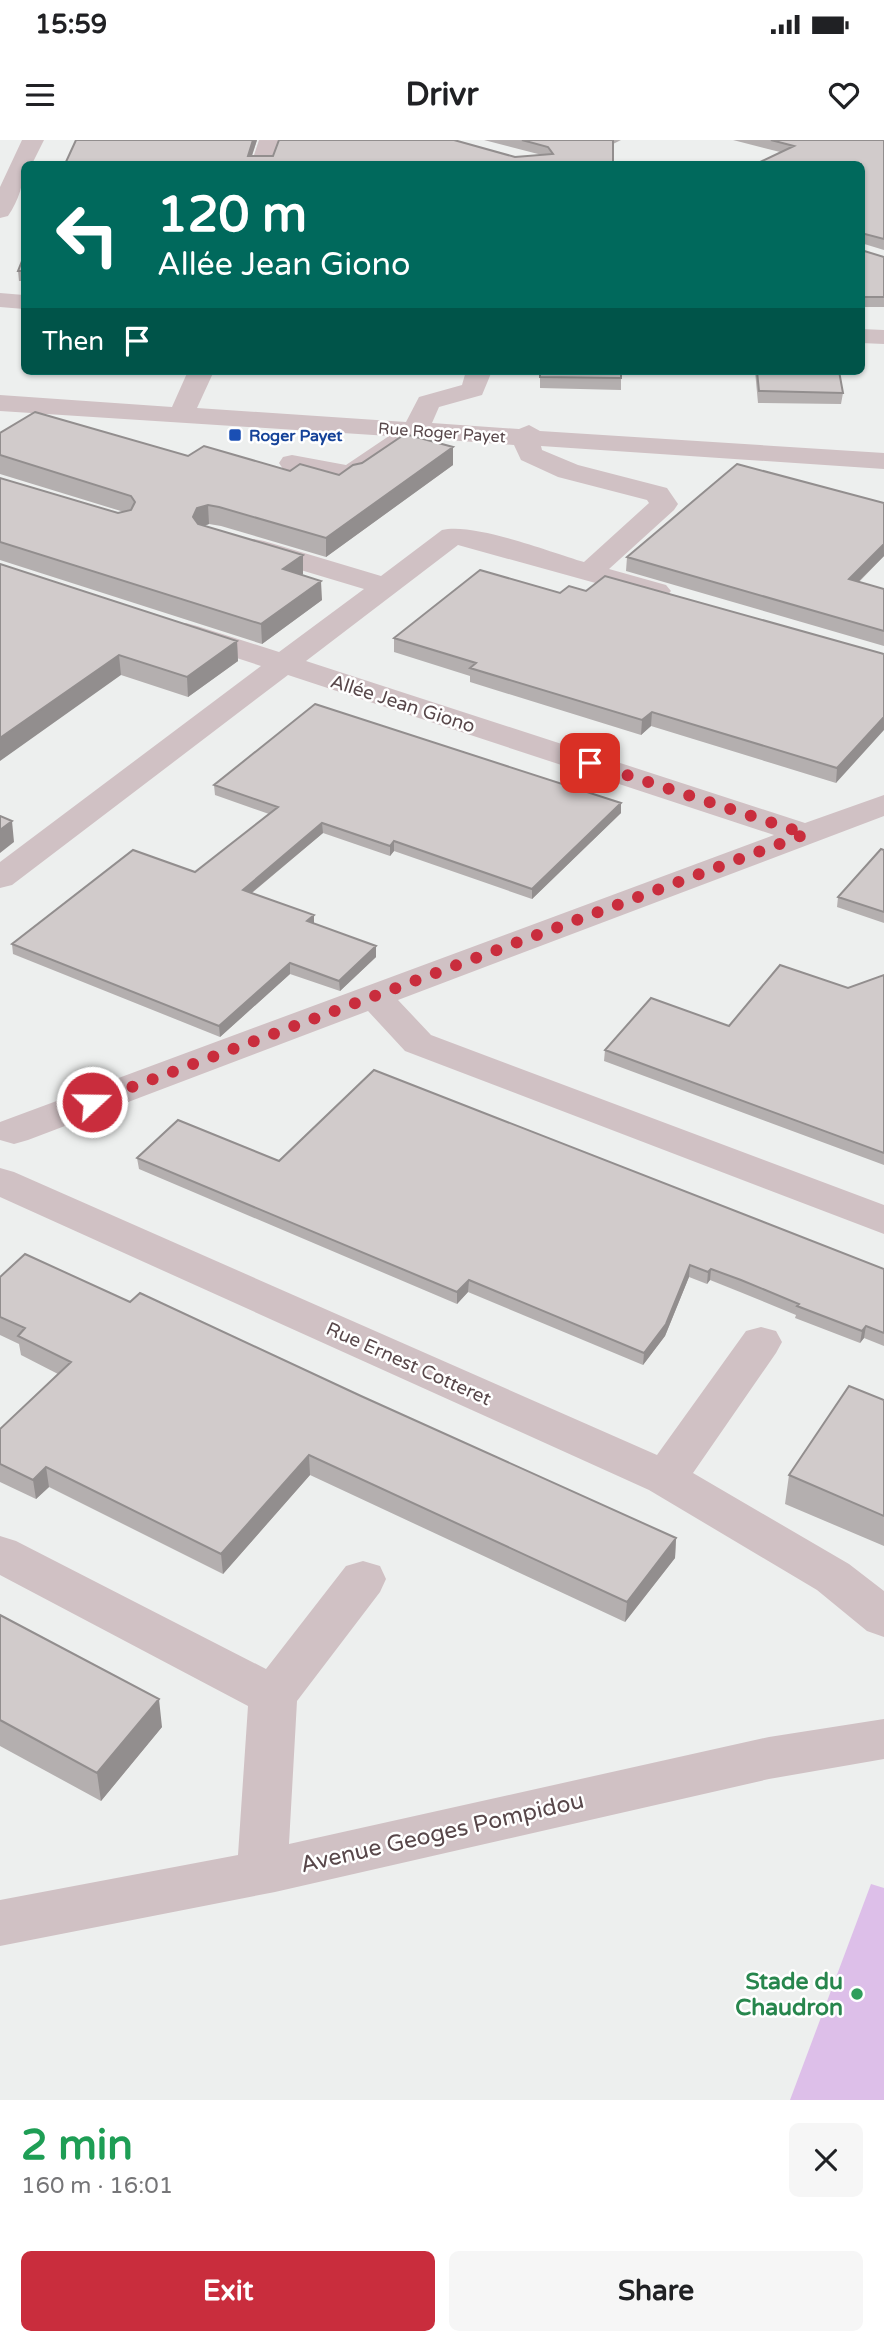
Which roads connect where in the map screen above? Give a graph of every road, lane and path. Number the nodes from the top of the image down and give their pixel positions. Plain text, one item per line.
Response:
1 (33, 140) edge
2 (270, 140) edge
3 (23, 161) edge
4 (263, 161) edge
5 (21, 166) edge
6 (0, 211) edge
7 (0, 300) edge
8 (21, 302) edge
9 (865, 336) edge
10 (884, 337) edge
11 (199, 375) edge
12 (478, 375) edge
13 (0, 390) edge
14 (0, 403) edge
15 (185, 408) junction
16 (419, 424) junction
17 (529, 431) junction
18 (884, 447) edge
19 (884, 461) edge
20 (292, 463) dead end
21 (223, 538) edge
22 (590, 571) junction
23 (386, 586) junction
24 (686, 600) edge
25 (154, 622) edge
26 (282, 664) junction
27 (884, 805) edge
28 (806, 834) junction
29 (0, 878) edge
30 (374, 996) junction
31 (5, 1134) edge
32 (0, 1181) edge
33 (884, 1220) edge
34 (761, 1342) dead end
35 (665, 1478) junction
36 (0, 1553) edge
37 (363, 1579) dead end
38 (884, 1618) edge
39 (273, 1696) junction
40 (884, 1739) edge
41 (275, 1870) junction
42 (0, 1923) edge

1 - 3 street
2 - 4 street
5 - 6 street
7 - 8 street
9 - 10 street
11 - 15 street
12 - 16 street
13 - 15 street, Rue Roger Payet
14 - 15 street, Rue Roger Payet
15 - 16 street, Rue Roger Payet
16 - 17 street, Rue Roger Payet
16 - 20 street
17 - 18 street, Rue Roger Payet
17 - 19 street, Rue Roger Payet
17 - 22 street
21 - 23 street
22 - 23 street
22 - 24 street
23 - 26 street
25 - 26 street, Allée Jean Giono
26 - 28 street, Allée Jean Giono
26 - 29 street
27 - 28 street
28 - 30 street
30 - 31 street
30 - 33 street
32 - 35 street, Rue Ernest Cotteret
34 - 35 street
35 - 38 street, Rue Ernest Cotteret
36 - 39 street
37 - 39 street
39 - 41 street
40 - 41 street, Avenue Geoges Pompidou
41 - 42 street, Avenue Geoges Pompidou

